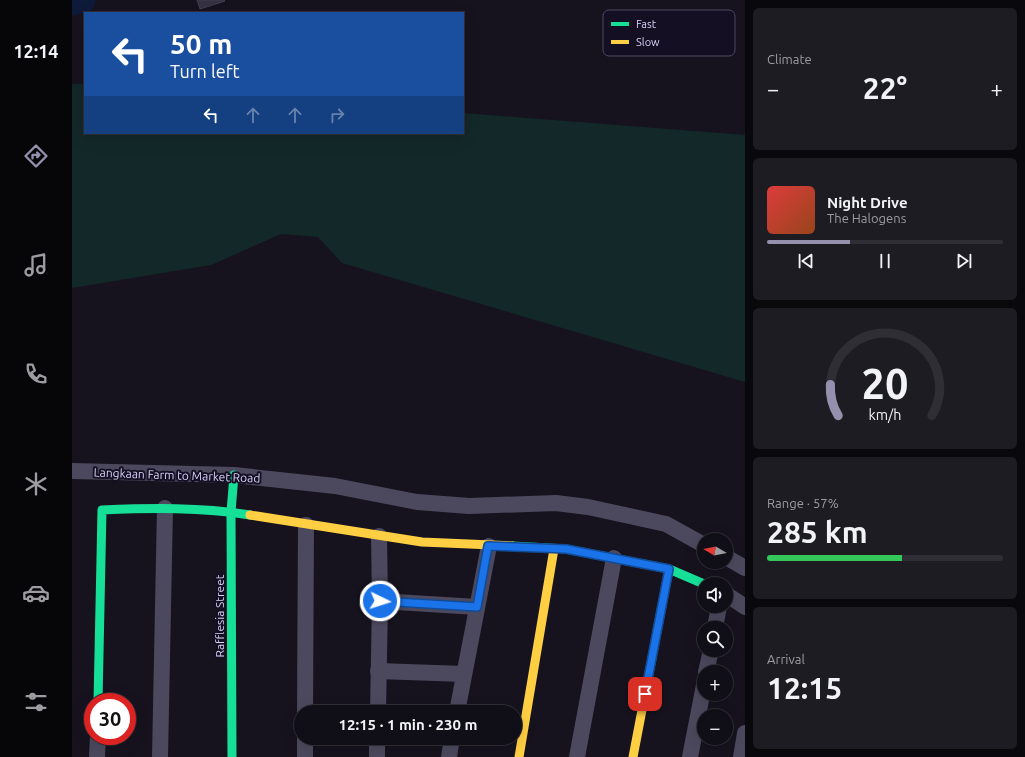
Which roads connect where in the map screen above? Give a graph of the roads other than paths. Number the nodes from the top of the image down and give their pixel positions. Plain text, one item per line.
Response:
1 (72, 471) edge
2 (234, 475) junction
3 (165, 508) junction
4 (231, 512) junction
5 (306, 525) junction
6 (379, 536) junction
7 (697, 541) edge
8 (488, 546) junction
9 (554, 549) junction
10 (614, 558) junction
11 (733, 561) edge
12 (745, 568) edge
13 (669, 569) junction
14 (697, 581) edge
15 (733, 599) edge
16 (380, 601) junction
17 (477, 607) junction
18 (745, 607) edge
19 (378, 671) junction
20 (464, 674) junction
21 (98, 693) edge
22 (701, 701) edge
23 (305, 705) edge
24 (378, 705) edge
25 (458, 705) edge
26 (745, 733) edge
27 (98, 745) edge
28 (305, 745) edge
29 (377, 745) edge
30 (451, 745) edge
31 (97, 757) edge
32 (160, 757) edge
33 (232, 757) edge
34 (305, 757) edge
35 (377, 757) edge
36 (449, 757) edge
37 (519, 757) edge
38 (578, 757) edge
39 (633, 757) edge
40 (690, 757) edge
41 (740, 757) edge

1 - 2 street, Langkaan Farm to Market Road
2 - 4 street, Rafflesia Street
2 - 7 street, Langkaan Farm to Market Road
3 - 4 street
3 - 21 street
3 - 32 street
4 - 5 street
4 - 33 street, Rafflesia Street
5 - 6 street
5 - 23 street
6 - 8 street
6 - 16 street
8 - 9 street
8 - 17 street
9 - 10 street
9 - 37 street
10 - 13 street
10 - 38 street
11 - 12 street
13 - 14 street
13 - 39 street
15 - 18 street
16 - 17 street
16 - 19 street
17 - 20 street
19 - 20 street
19 - 24 street
20 - 25 street
22 - 40 street
26 - 41 street
27 - 31 street
28 - 34 street
29 - 35 street
30 - 36 street

